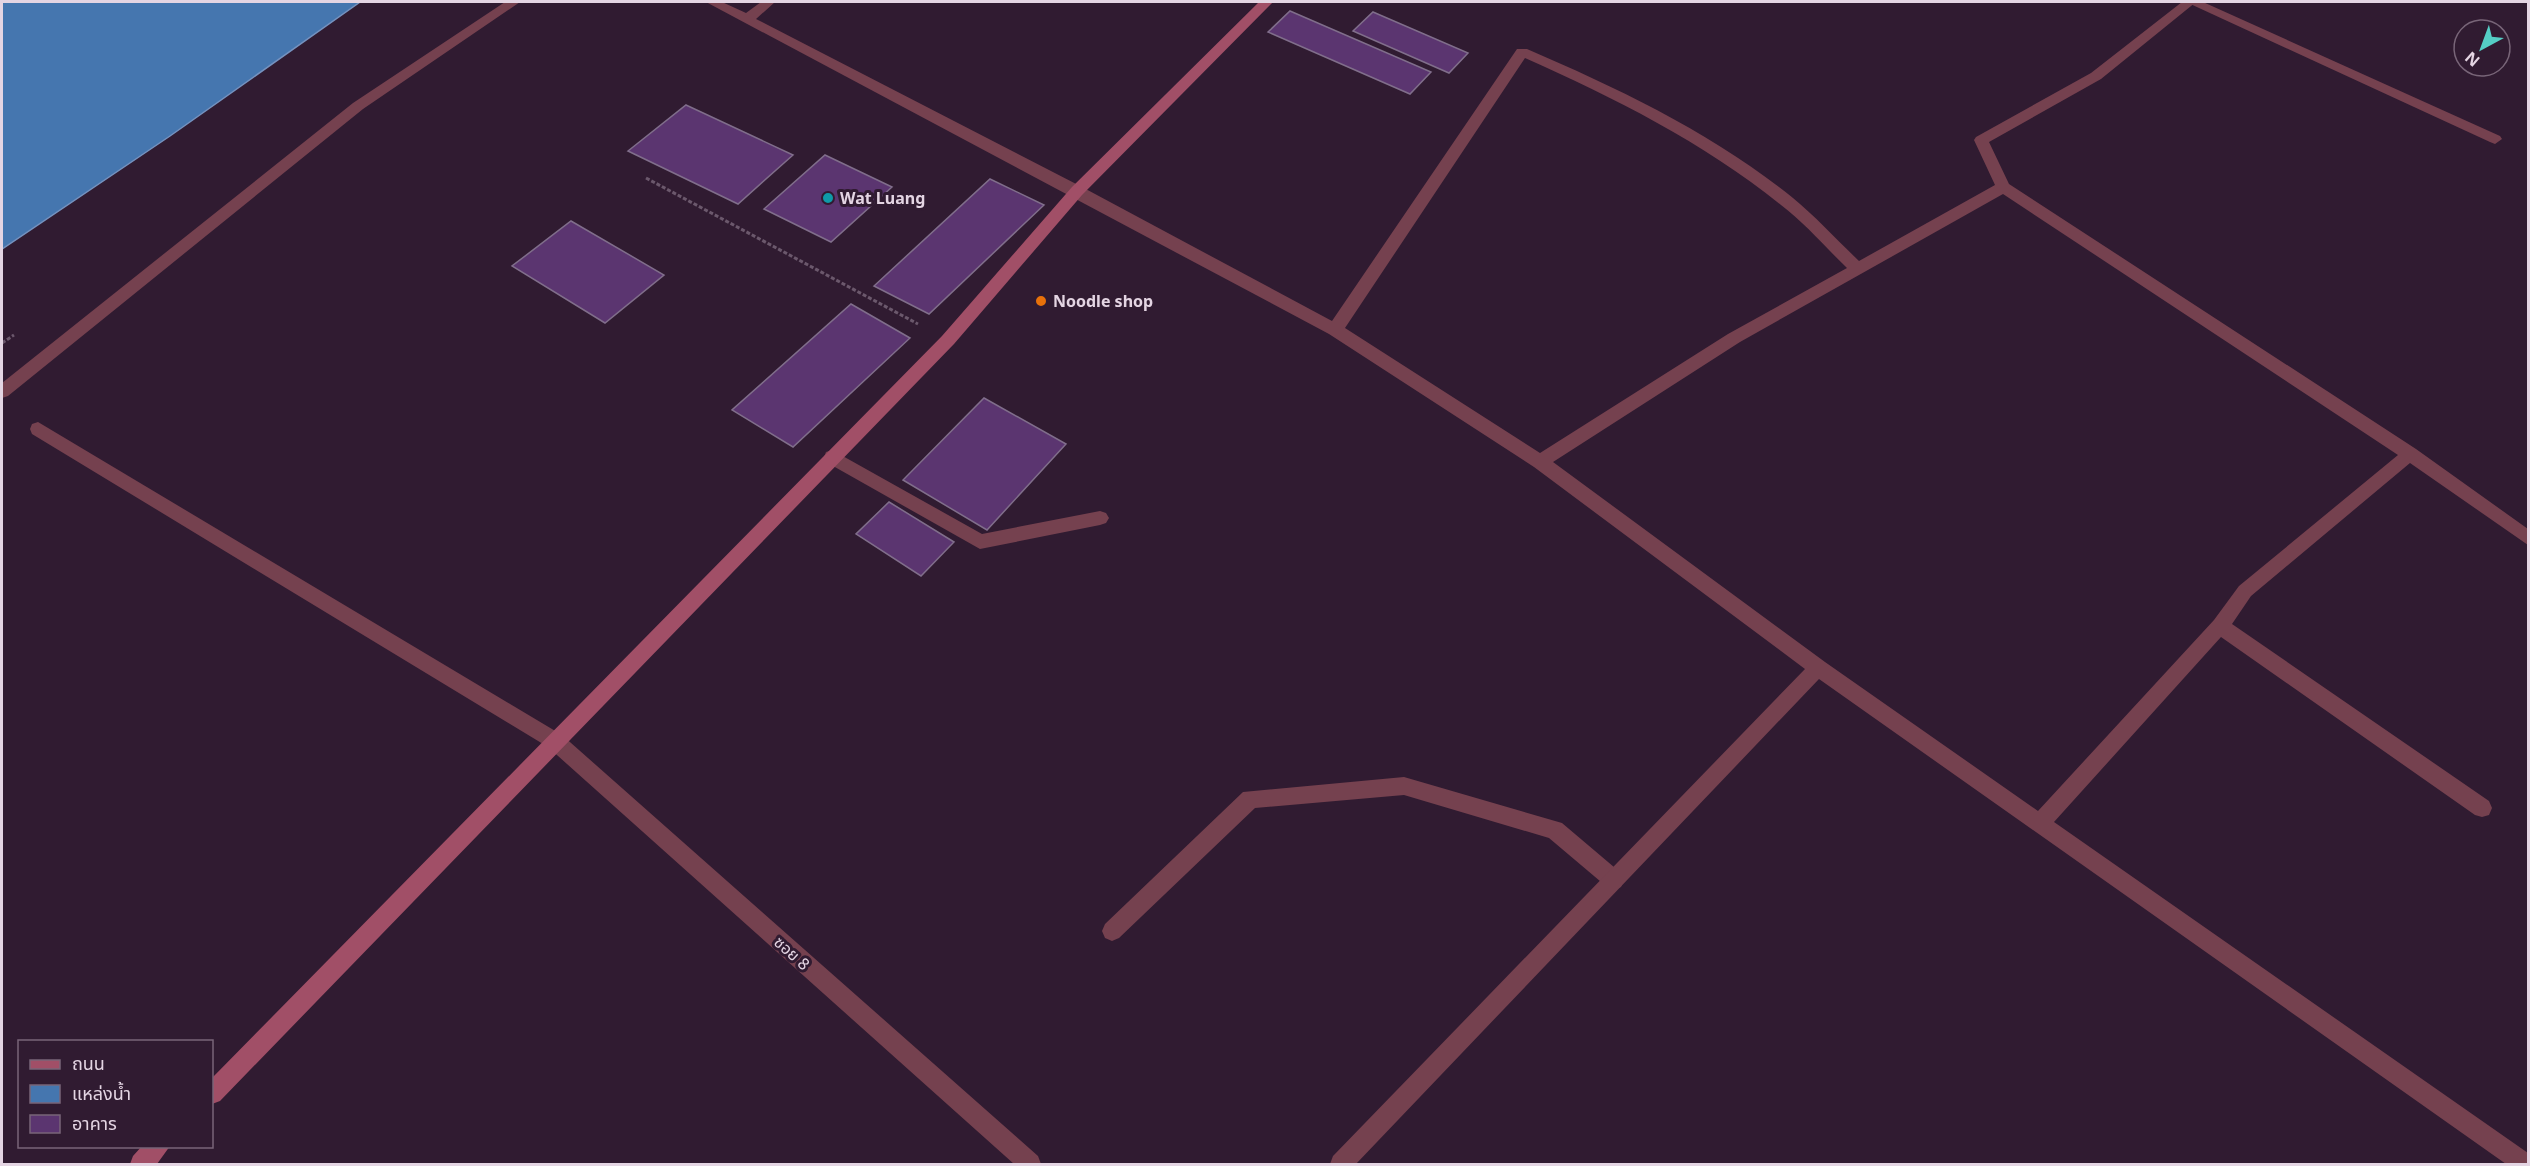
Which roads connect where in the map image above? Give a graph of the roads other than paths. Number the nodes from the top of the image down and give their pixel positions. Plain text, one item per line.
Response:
1 (513, 2) edge
2 (713, 2) edge
3 (769, 2) edge
4 (1266, 2) edge
5 (2192, 2) edge
6 (747, 19) junction
7 (2495, 139) dead end
8 (2003, 188) junction
9 (1077, 191) junction
10 (1858, 268) junction
11 (1335, 330) junction
12 (2, 392) edge
13 (38, 429) dead end
14 (2410, 454) junction
15 (832, 457) junction
16 (1540, 462) junction
17 (1100, 518) dead end
18 (2529, 538) edge
19 (2220, 626) junction
20 (1818, 668) junction
21 (555, 741) junction
22 (2482, 808) dead end
23 (2039, 824) junction
24 (1614, 880) junction
25 (1112, 931) dead end
26 (213, 1091) edge
27 (157, 1148) edge
28 (141, 1164) edge
29 (1030, 1164) edge
30 (1341, 1164) edge
31 (2525, 1164) edge

1 - 12 street
2 - 6 street
3 - 6 street
4 - 9 main road
5 - 7 street
5 - 8 street
6 - 9 street
8 - 10 street
8 - 14 street
9 - 11 street
9 - 15 main road
10 - 11 street
10 - 16 street
11 - 16 street
13 - 21 street, ซอย 8
14 - 18 street
14 - 19 street
15 - 17 street
15 - 21 main road
16 - 20 street
19 - 22 street
19 - 23 street
20 - 23 street
20 - 24 street
21 - 26 main road
21 - 29 street, ซอย 8
23 - 31 street
24 - 25 street
24 - 30 street
27 - 28 main road

